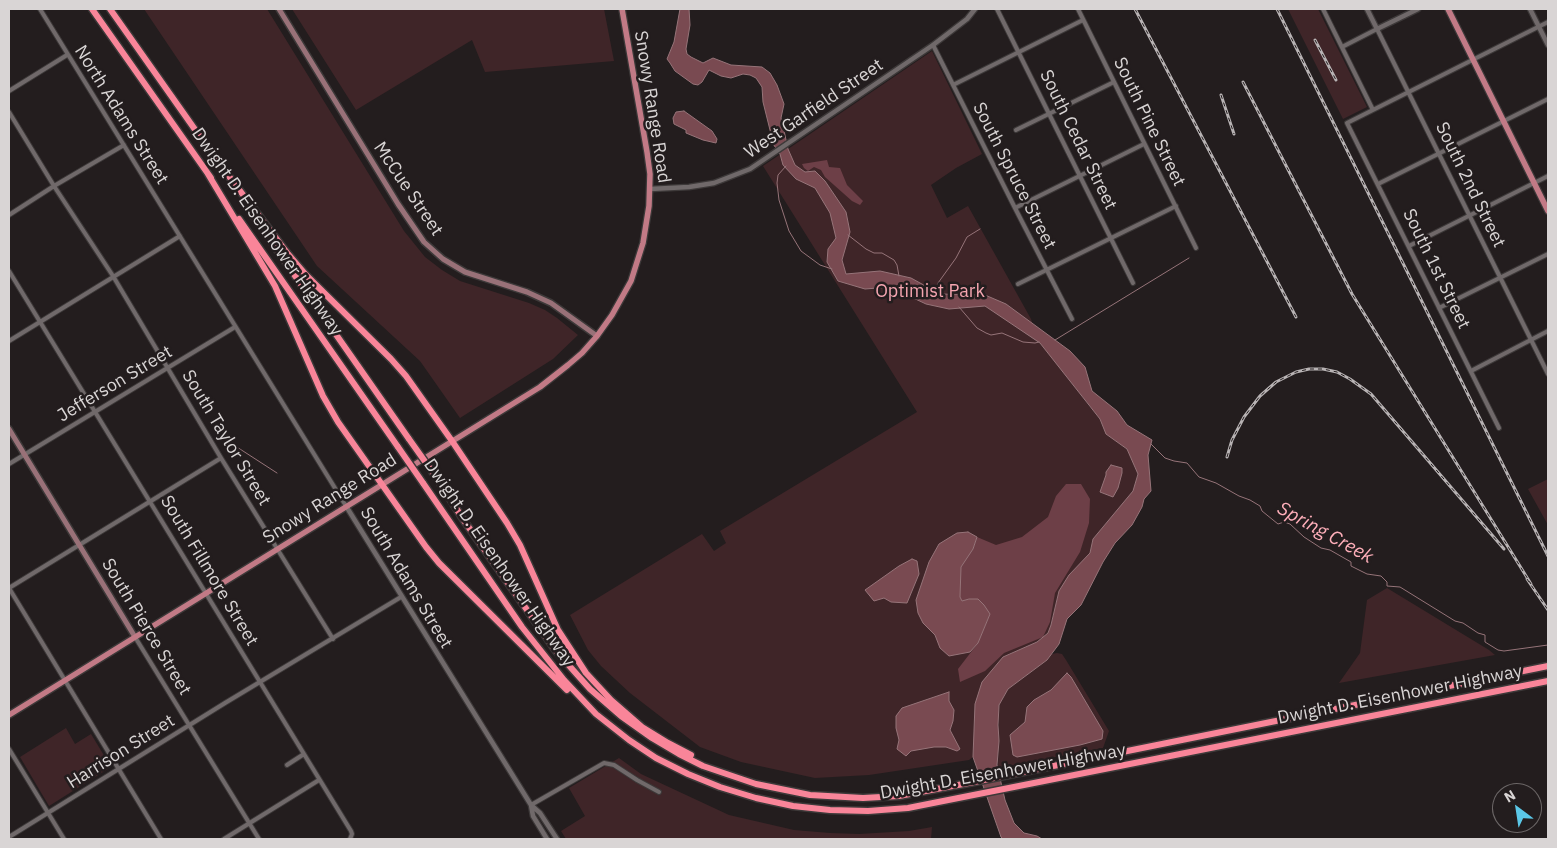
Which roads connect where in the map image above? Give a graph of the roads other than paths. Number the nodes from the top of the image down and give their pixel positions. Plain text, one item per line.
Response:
1 (40, 9) edge
2 (92, 9) edge
3 (110, 9) edge
4 (279, 9) edge
5 (622, 9) edge
6 (975, 9) edge
7 (996, 9) edge
8 (1078, 9) edge
9 (1323, 9) edge
10 (1367, 9) edge
11 (1418, 9) edge
12 (1448, 9) edge
13 (1530, 9) edge
14 (1083, 20) junction
15 (1548, 22) edge
16 (1539, 26) junction
17 (1378, 29) junction
18 (934, 45) junction
19 (1548, 45) edge
20 (1342, 47) junction
21 (1019, 52) junction
22 (67, 55) junction
23 (1474, 60) junction
24 (1114, 82) junction
25 (953, 85) junction
26 (9, 91) edge
27 (1409, 92) junction
28 (1548, 99) edge
29 (1373, 110) junction
30 (9, 112) edge
31 (1049, 114) junction
32 (1504, 121) junction
33 (1016, 130) dead end
34 (1144, 144) junction
35 (124, 145) junction
36 (206, 146) junction
37 (1439, 154) junction
38 (208, 174) junction
39 (1080, 176) junction
40 (1548, 176) edge
41 (1535, 183) junction
42 (1378, 184) junction
43 (54, 186) junction
44 (650, 189) junction
45 (1176, 206) junction
46 (1015, 208) junction
47 (1548, 211) edge
48 (9, 215) edge
49 (1470, 216) junction
50 (180, 236) junction
51 (1111, 238) junction
52 (1408, 246) junction
53 (1196, 248) dead end
54 (1548, 254) edge
55 (1046, 270) junction
56 (9, 271) edge
57 (113, 276) junction
58 (1500, 278) junction
59 (1133, 283) dead end
60 (1018, 284) dead end
61 (1439, 308) junction
62 (1072, 318) dead end
63 (40, 322) junction
64 (235, 327) junction
65 (1548, 331) edge
66 (597, 336) junction
67 (1531, 340) junction
68 (9, 341) edge
69 (168, 368) junction
70 (1470, 371) junction
71 (1548, 374) edge
72 (94, 411) junction
73 (1499, 428) dead end
74 (9, 429) edge
75 (452, 441) junction
76 (25, 454) junction
77 (221, 458) junction
78 (9, 464) edge
79 (382, 484) junction
80 (150, 500) junction
81 (346, 506) junction
82 (79, 545) junction
83 (277, 549) junction
84 (9, 588) edge
85 (206, 593) junction
86 (401, 597) junction
87 (135, 637) junction
88 (333, 639) junction
89 (1546, 667) edge
90 (64, 681) junction
91 (1548, 681) edge
92 (261, 682) junction
93 (585, 704) junction
94 (9, 715) edge
95 (190, 726) junction
96 (9, 749) edge
97 (304, 754) junction
98 (287, 765) dead end
99 (118, 769) junction
100 (737, 778) junction
101 (319, 780) junction
102 (659, 792) dead end
103 (530, 805) junction
104 (48, 813) junction
105 (249, 824) junction
106 (9, 837) edge
107 (350, 838) edge
108 (64, 839) edge
109 (161, 839) edge
110 (224, 839) edge
111 (258, 839) edge
112 (547, 839) edge
113 (557, 839) edge

1 - 22 street, North Adams Street
2 - 38 highway, Dwight D. Eisenhower Highway
3 - 36 highway, Dwight D. Eisenhower Highway
4 - 66 main road, McCue Street
5 - 44 main road, Snowy Range Road
6 - 18 street, West Garfield Street
7 - 21 street, South Cedar Street
8 - 14 street, South Pine Street
9 - 20 street
10 - 17 street, South 2nd Street
11 - 17 street
12 - 23 main road
13 - 16 street
14 - 21 street
14 - 24 street, South Pine Street
15 - 16 street
16 - 19 street
16 - 23 street
17 - 20 street
17 - 27 street, South 2nd Street
18 - 25 street, South Spruce Street
18 - 44 street, West Garfield Street
20 - 29 street
21 - 25 street
21 - 31 street, South Cedar Street
22 - 26 street
22 - 35 street, North Adams Street
23 - 27 street
23 - 32 main road
24 - 31 street
24 - 34 street, South Pine Street
25 - 46 street, South Spruce Street
27 - 29 street
27 - 37 street, South 2nd Street
28 - 32 street
29 - 42 street, South 1st Street
30 - 43 street, South Taylor Street
31 - 33 street
31 - 39 street, South Cedar Street
32 - 37 street
32 - 41 main road
34 - 39 street
34 - 45 street, South Pine Street
35 - 43 street
35 - 50 street, North Adams Street
36 - 75 highway
36 - 100 highway, Dwight D. Eisenhower Highway, bridge
37 - 42 street
37 - 49 street, South 2nd Street
38 - 79 highway
38 - 93 highway, Dwight D. Eisenhower Highway, bridge
39 - 46 street
39 - 51 street, South Cedar Street
40 - 41 street
41 - 47 main road
41 - 49 street
42 - 52 street, South 1st Street
43 - 48 street
43 - 57 street, South Taylor Street
44 - 66 main road, Snowy Range Road
45 - 51 street
45 - 53 street, South Pine Street
46 - 55 street, South Spruce Street
49 - 52 street
49 - 58 street, South 2nd Street
50 - 57 street
50 - 64 street, South Adams Street
51 - 55 street
51 - 59 street, South Cedar Street
52 - 61 street, South 1st Street
54 - 58 street
55 - 60 street
55 - 62 street, South Spruce Street
56 - 63 street, South Fillmore Street
57 - 63 street
57 - 69 street, South Taylor Street
58 - 61 street
58 - 67 street, South 2nd Street
61 - 70 street, South 1st Street
63 - 68 street
63 - 72 street, South Fillmore Street
64 - 69 street, Jefferson Street
64 - 81 street, South Adams Street
65 - 67 street
66 - 75 main road, Snowy Range Road
67 - 70 street
67 - 71 street, South 2nd Street
69 - 72 street, Jefferson Street
69 - 77 street, South Taylor Street
70 - 73 street, South 1st Street
72 - 76 street, Jefferson Street
72 - 80 street, South Fillmore Street
74 - 76 main road, South Pierce Street
75 - 79 main road, Snowy Range Road
75 - 100 highway
76 - 78 street, Jefferson Street
76 - 82 main road, South Pierce Street
77 - 80 street
77 - 83 street, South Taylor Street
79 - 81 main road, Snowy Range Road
79 - 93 highway
80 - 82 street
80 - 85 street, South Fillmore Street
81 - 83 main road, Snowy Range Road
81 - 86 street, South Adams Street
82 - 84 street
82 - 87 main road, South Pierce Street
83 - 85 main road, Snowy Range Road
83 - 88 street, South Taylor Street
84 - 90 street
85 - 87 main road, Snowy Range Road
85 - 92 street, South Fillmore Street
86 - 88 street, Harrison Street
86 - 103 street, South Adams Street
87 - 90 main road, Snowy Range Road
87 - 95 street, South Pierce Street
88 - 92 street, Harrison Street
89 - 100 highway, Dwight D. Eisenhower Highway
90 - 94 main road, Snowy Range Road
90 - 99 street
91 - 93 highway, Dwight D. Eisenhower Highway
92 - 95 street, Harrison Street
92 - 97 street, South Fillmore Street
95 - 99 street, Harrison Street
95 - 105 street, South Pierce Street
96 - 104 street
97 - 98 street
97 - 101 street, South Fillmore Street
99 - 104 street, Harrison Street
99 - 109 street
101 - 105 street
101 - 107 street, South Fillmore Street
102 - 103 street
103 - 112 street, South Adams Street
103 - 113 street, South Adams Street
104 - 106 street, Harrison Street
104 - 108 street
105 - 110 street
105 - 111 street, South Pierce Street

